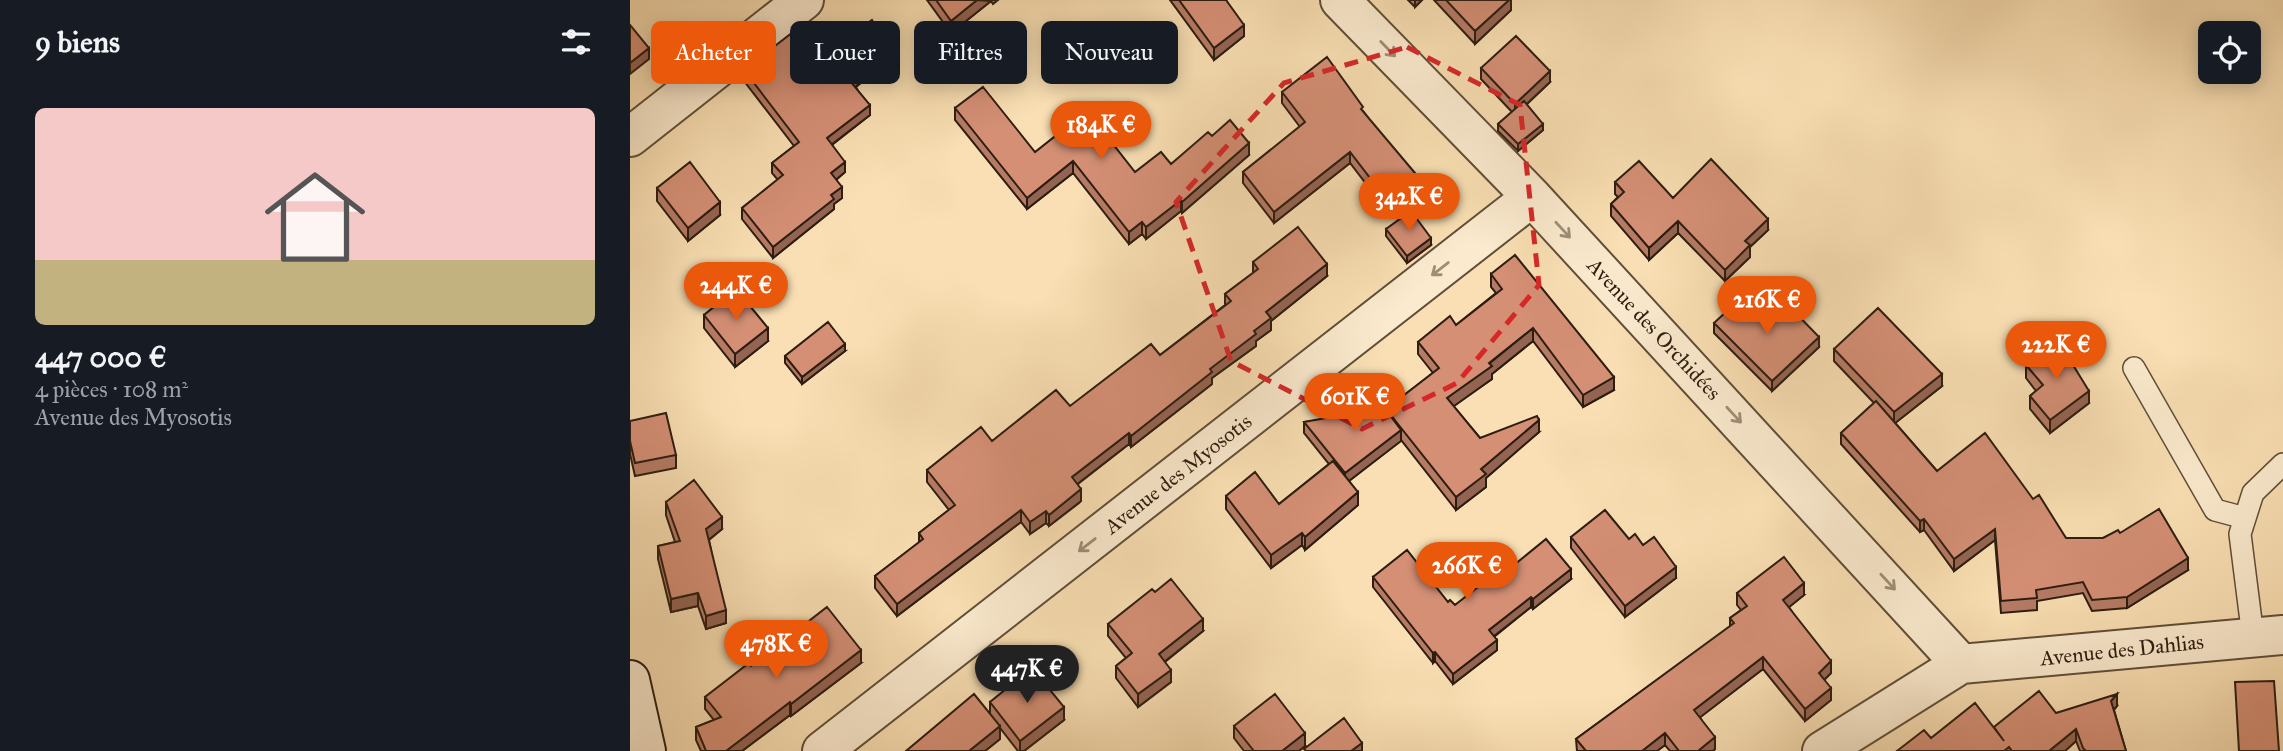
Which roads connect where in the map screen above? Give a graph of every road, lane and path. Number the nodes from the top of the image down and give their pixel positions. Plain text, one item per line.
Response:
1 (804, 0) edge
2 (1340, 0) edge
3 (630, 137) edge
4 (1532, 197) junction
5 (2134, 368) dead end
6 (2283, 464) edge
7 (2245, 518) junction
8 (2268, 636) edge
9 (1961, 664) junction
10 (630, 680) edge
11 (646, 751) edge
12 (822, 751) edge
13 (1822, 751) edge

1 - 3 street
2 -> 4 street, Avenue des Orchidées
4 -> 9 street, Avenue des Orchidées
4 -> 12 street, Avenue des Myosotis
5 - 7 lane
6 - 7 lane
7 - 8 lane
8 - 9 street, Avenue des Dahlias
9 - 13 street
10 - 11 street

